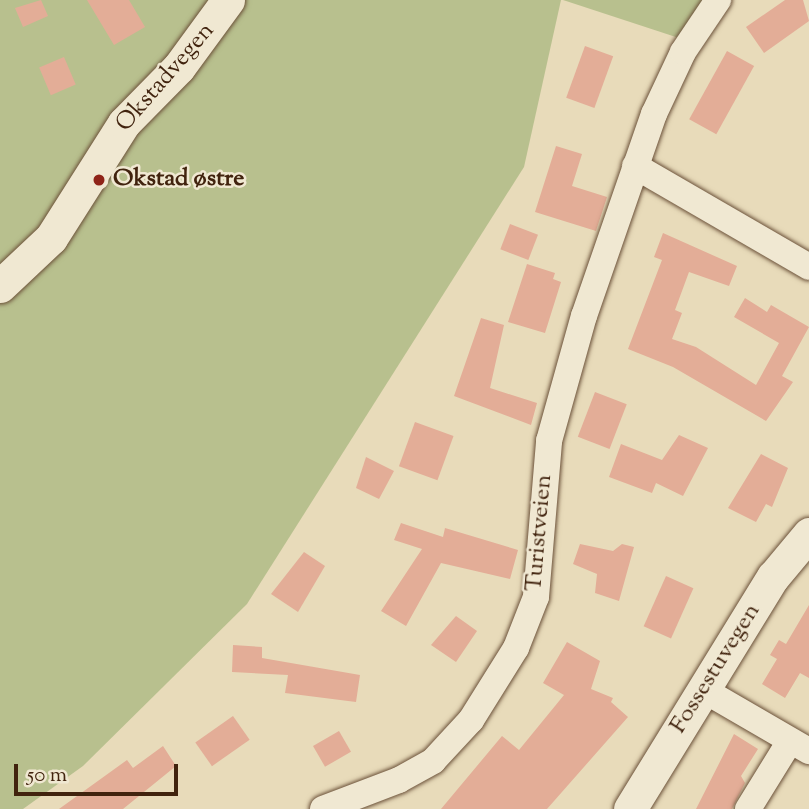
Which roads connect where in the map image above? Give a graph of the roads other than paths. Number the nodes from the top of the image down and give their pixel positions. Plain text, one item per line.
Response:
1 (228, 0) edge
2 (718, 0) edge
3 (635, 166) junction
4 (809, 267) edge
5 (0, 286) edge
6 (809, 534) edge
7 (702, 689) junction
8 (799, 746) edge
9 (323, 809) edge
10 (630, 809) edge
11 (748, 809) edge

1 - 5 street, Okstadvegen
2 - 3 street, Turistveien
3 - 4 street
3 - 9 street, Turistveien
6 - 7 street, Fossestuvegen
7 - 8 street
7 - 10 street, Fossestuvegen
8 - 11 street

